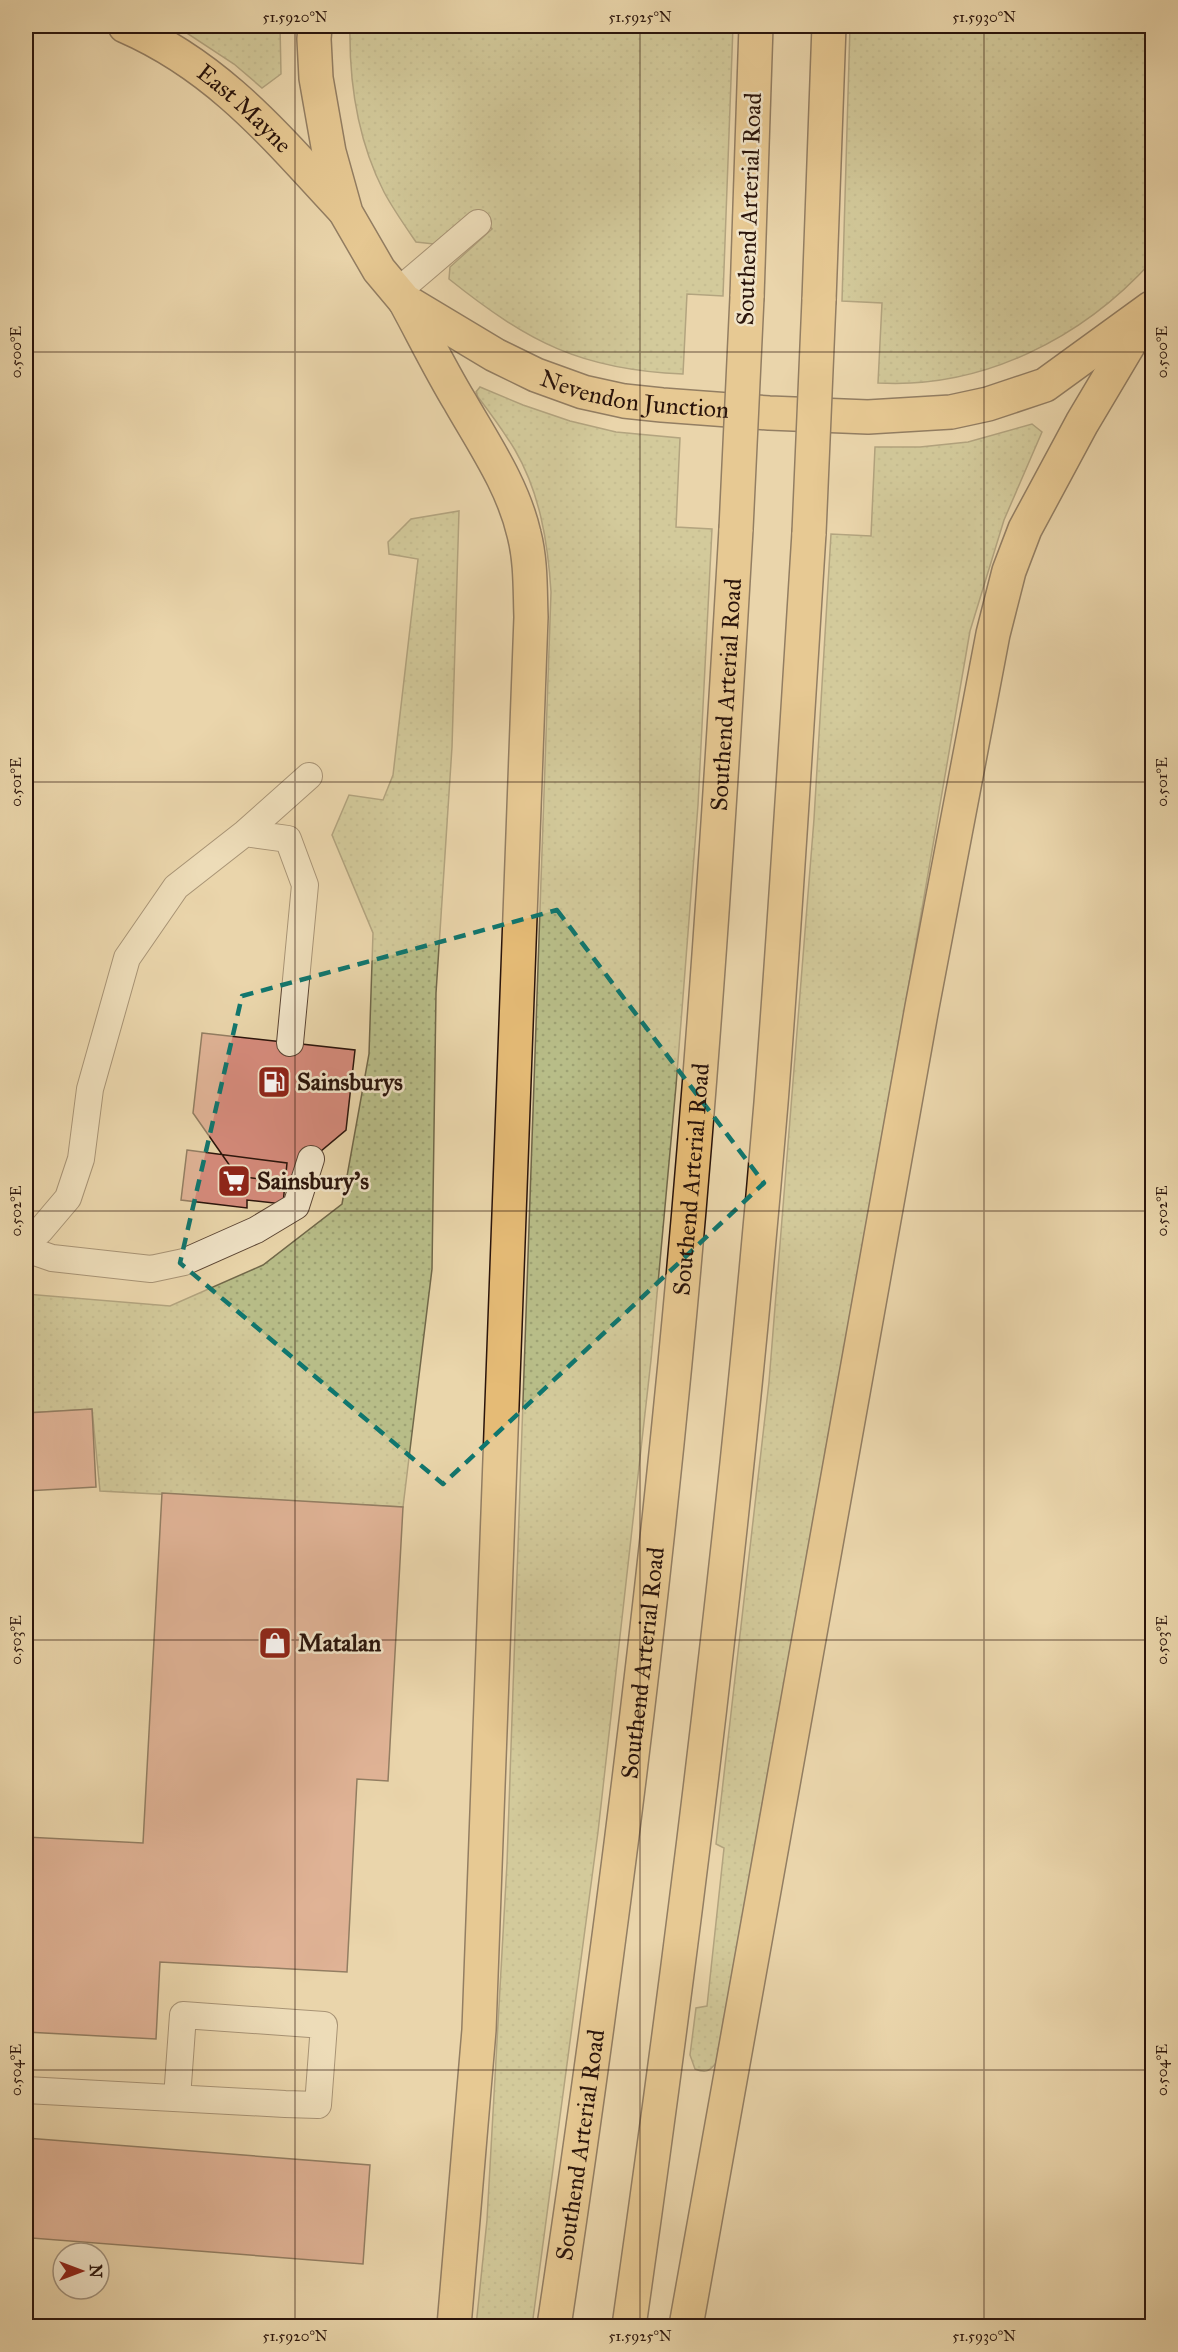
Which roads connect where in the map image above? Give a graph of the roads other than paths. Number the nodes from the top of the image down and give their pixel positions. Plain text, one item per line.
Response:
1 (125, 26) edge
2 (315, 26) edge
3 (756, 26) edge
4 (829, 26) edge
5 (346, 213) junction
6 (478, 223) dead end
7 (401, 296) junction
8 (1150, 310) edge
9 (309, 776) dead end
10 (245, 833) junction
11 (290, 1043) dead end
12 (311, 1159) dead end
13 (26, 1236) edge
14 (26, 1249) edge
15 (26, 2090) edge
16 (177, 2098) junction
17 (454, 2326) edge
18 (554, 2326) edge
19 (629, 2326) edge
20 (686, 2326) edge

1 - 5 main road, East Mayne
2 - 5 main road, Nevendon Junction
3 - 18 main road, Southend Arterial Road, bridge
4 - 19 main road, bridge
5 - 7 main road, Nevendon Junction
6 - 7 lane
7 - 8 main road, Nevendon Junction
7 - 17 main road
8 - 20 main road
9 - 10 lane
10 - 11 lane
10 - 13 lane
12 - 14 lane
15 - 16 lane
16 - 16 lane

